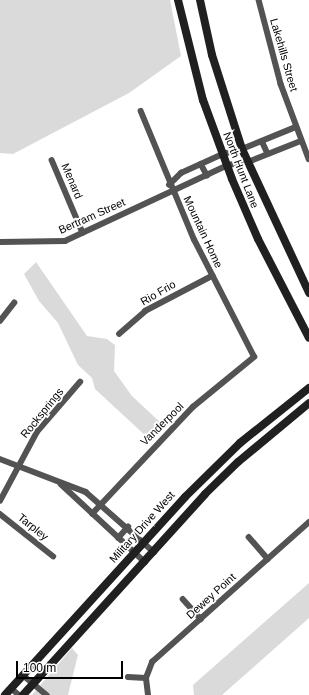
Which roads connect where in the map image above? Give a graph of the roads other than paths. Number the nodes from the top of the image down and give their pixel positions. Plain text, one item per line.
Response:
1 (178, 0) edge
2 (200, 0) edge
3 (259, 0) edge
4 (141, 112) dead end
5 (296, 127) junction
6 (262, 141) junction
7 (301, 141) junction
8 (242, 149) junction
9 (223, 154) junction
10 (268, 154) junction
11 (309, 159) edge
12 (52, 160) dead end
13 (248, 162) junction
14 (201, 164) junction
15 (228, 165) junction
16 (207, 175) junction
17 (170, 183) junction
18 (173, 190) junction
19 (164, 193) junction
20 (83, 233) junction
21 (0, 242) edge
22 (212, 276) junction
23 (309, 293) edge
24 (14, 303) dead end
25 (0, 321) edge
26 (119, 334) dead end
27 (309, 338) edge
28 (254, 357) joint
29 (80, 382) dead end
30 (309, 388) edge
31 (309, 403) edge
32 (0, 459) edge
33 (19, 466) junction
34 (60, 482) junction
35 (0, 500) edge
36 (101, 503) junction
37 (0, 514) edge
38 (92, 514) junction
39 (309, 522) edge
40 (128, 527) junction
41 (249, 537) dead end
42 (118, 538) junction
43 (144, 542) junction
44 (135, 552) junction
45 (154, 552) junction
46 (53, 556) dead end
47 (268, 559) junction
48 (145, 562) junction
49 (183, 599) dead end
50 (201, 619) junction
51 (23, 675) junction
52 (128, 677) dead end
53 (146, 678) junction
54 (33, 684) junction
55 (11, 688) junction
56 (5, 695) edge
57 (20, 695) edge
58 (23, 695) edge
59 (47, 695) edge
60 (148, 695) edge

1 - 9 main road, North Hunt Lane
2 - 8 main road, North Hunt Lane
3 - 5 street, Lakehills Street
4 - 17 street, Mountain Home
5 - 6 street
5 - 7 street, Lakehills Street
6 - 8 street
6 - 10 street
7 - 10 street, Bertram Street
7 - 11 street, Lakehills Street
8 - 9 street
8 - 13 main road, North Hunt Lane
9 - 14 street
9 - 15 main road, North Hunt Lane
10 - 13 street, Bertram Street
12 - 20 street, Menard
13 - 15 street, Bertram Street
13 - 23 main road, North Hunt Lane
14 - 16 street
14 - 17 street
15 - 16 street, Bertram Street
15 - 27 main road, North Hunt Lane
16 - 18 street, Bertram Street
17 - 18 street, Mountain Home
17 - 19 street
18 - 19 street, Bertram Street
18 - 22 street, Mountain Home
19 - 20 street, Bertram Street
20 - 21 street, Bertram Street
22 - 26 street, Rio Frio
22 - 28 street, Mountain Home
24 - 25 street
28 - 36 street, Vanderpool
29 - 33 street, Rocksprings
30 - 43 main road, Military Drive West
31 - 45 main road
32 - 33 street
33 - 34 street
33 - 35 street, Rocksprings
34 - 36 street
34 - 38 street
36 - 38 street, Vanderpool
36 - 40 street
37 - 46 street, Tarpley
38 - 42 street
39 - 47 street, Dewey Point
40 - 42 street
40 - 43 street
41 - 47 street
42 - 44 street
43 - 44 main road, Military Drive West
43 - 45 street
44 - 48 street
44 - 51 main road, Military Drive West
45 - 48 main road
47 - 50 street, Dewey Point
48 - 54 main road
49 - 50 street
50 - 53 street, Dewey Point
51 - 54 street
51 - 55 main road, Military Drive West
52 - 53 street
53 - 60 street
54 - 58 main road
54 - 59 street
55 - 56 main road, Military Drive West
55 - 57 street

